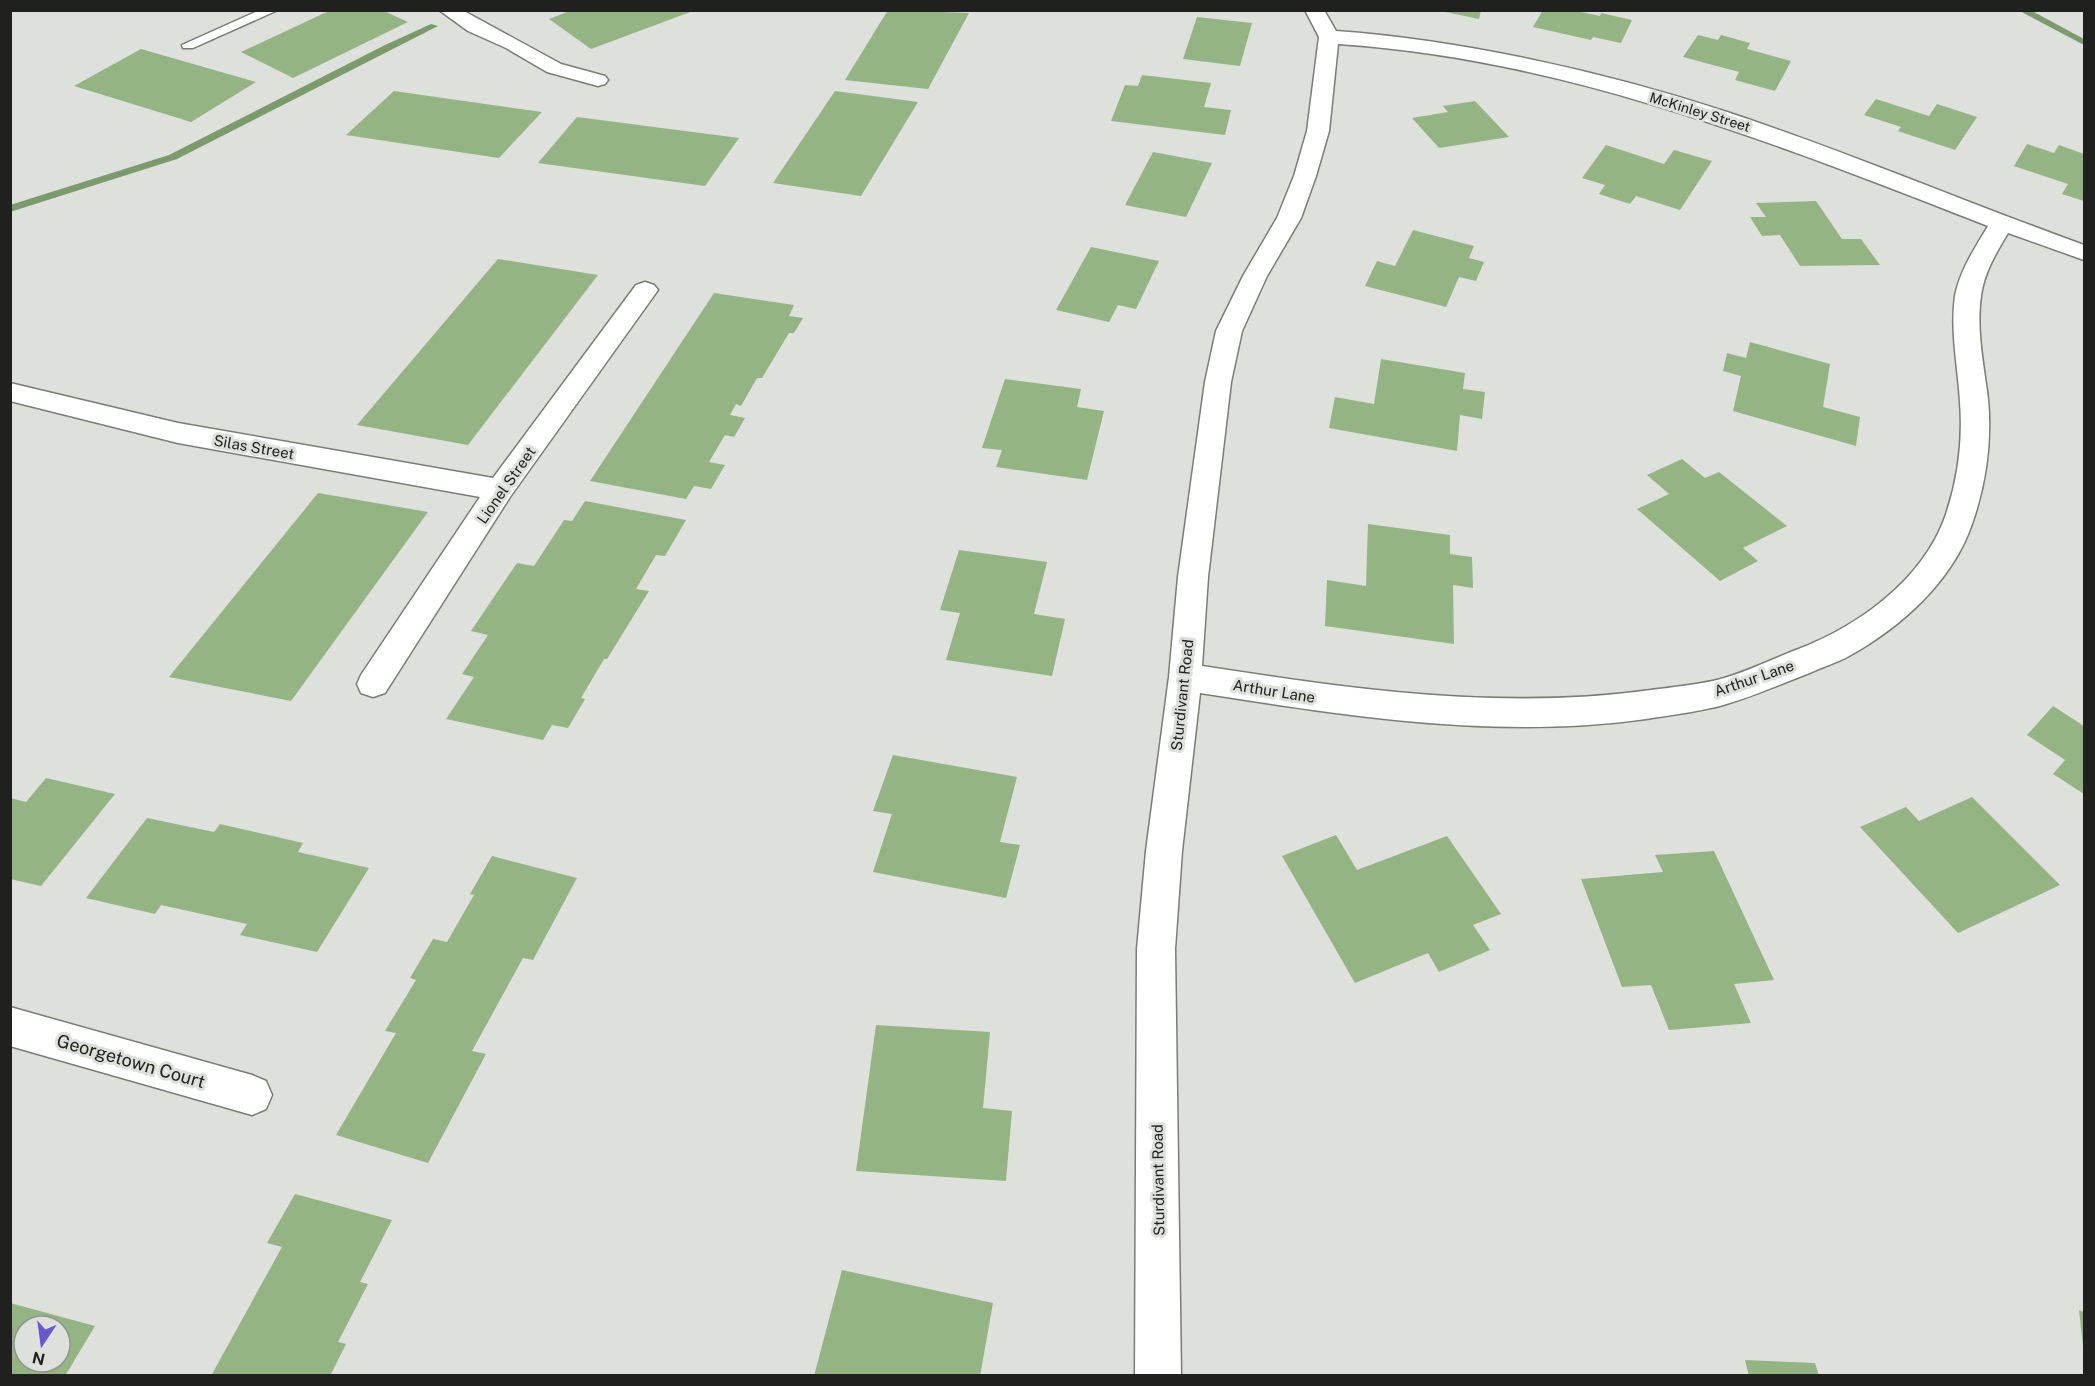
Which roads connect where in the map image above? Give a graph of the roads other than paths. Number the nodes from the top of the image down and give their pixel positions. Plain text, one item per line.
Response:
1 (272, 10) edge
2 (448, 10) edge
3 (1321, 24) edge
4 (188, 45) dead end
5 (598, 80) dead end
6 (2002, 223) junction
7 (2085, 253) edge
8 (645, 290) dead end
9 (10, 392) edge
10 (500, 490) junction
11 (1185, 677) junction
12 (373, 684) dead end
13 (10, 1026) edge
14 (252, 1095) dead end
15 (1158, 1376) edge

1 - 4 lane
2 - 5 street
3 - 6 street, McKinley Street
3 - 11 street, Sturdivant Road
6 - 7 street, McKinley Street
6 - 11 street, Arthur Lane
8 - 10 street, Lionel Street
9 - 10 street, Silas Street
10 - 12 street, Lionel Street
11 - 15 street, Sturdivant Road
13 - 14 street, Georgetown Court

